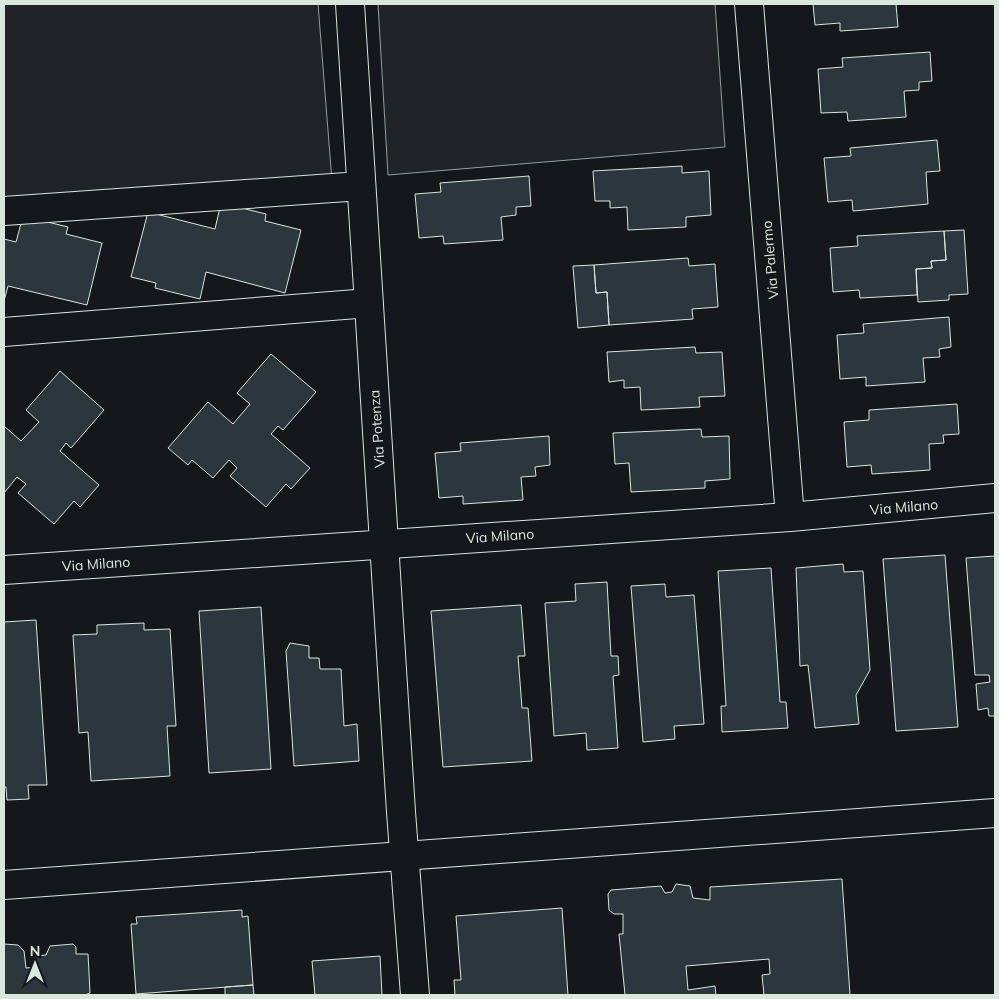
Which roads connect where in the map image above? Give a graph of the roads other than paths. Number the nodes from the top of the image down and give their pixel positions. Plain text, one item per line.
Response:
1 (350, 4) edge
2 (749, 4) edge
3 (361, 186) junction
4 (4, 211) edge
5 (369, 303) junction
6 (4, 332) edge
7 (995, 498) edge
8 (790, 517) junction
9 (384, 544) junction
10 (4, 570) edge
11 (995, 813) edge
12 (404, 855) junction
13 (4, 885) edge
14 (415, 995) edge

1 - 3 street, Via Potenza
2 - 8 street, Via Palermo
3 - 4 street
3 - 5 street, Via Potenza
5 - 6 street
5 - 9 street, Via Potenza
7 - 8 street, Via Milano
8 - 9 street, Via Milano
9 - 10 street, Via Milano
9 - 12 street, Via Potenza
11 - 12 street
12 - 13 street
12 - 14 street, Via Potenza

